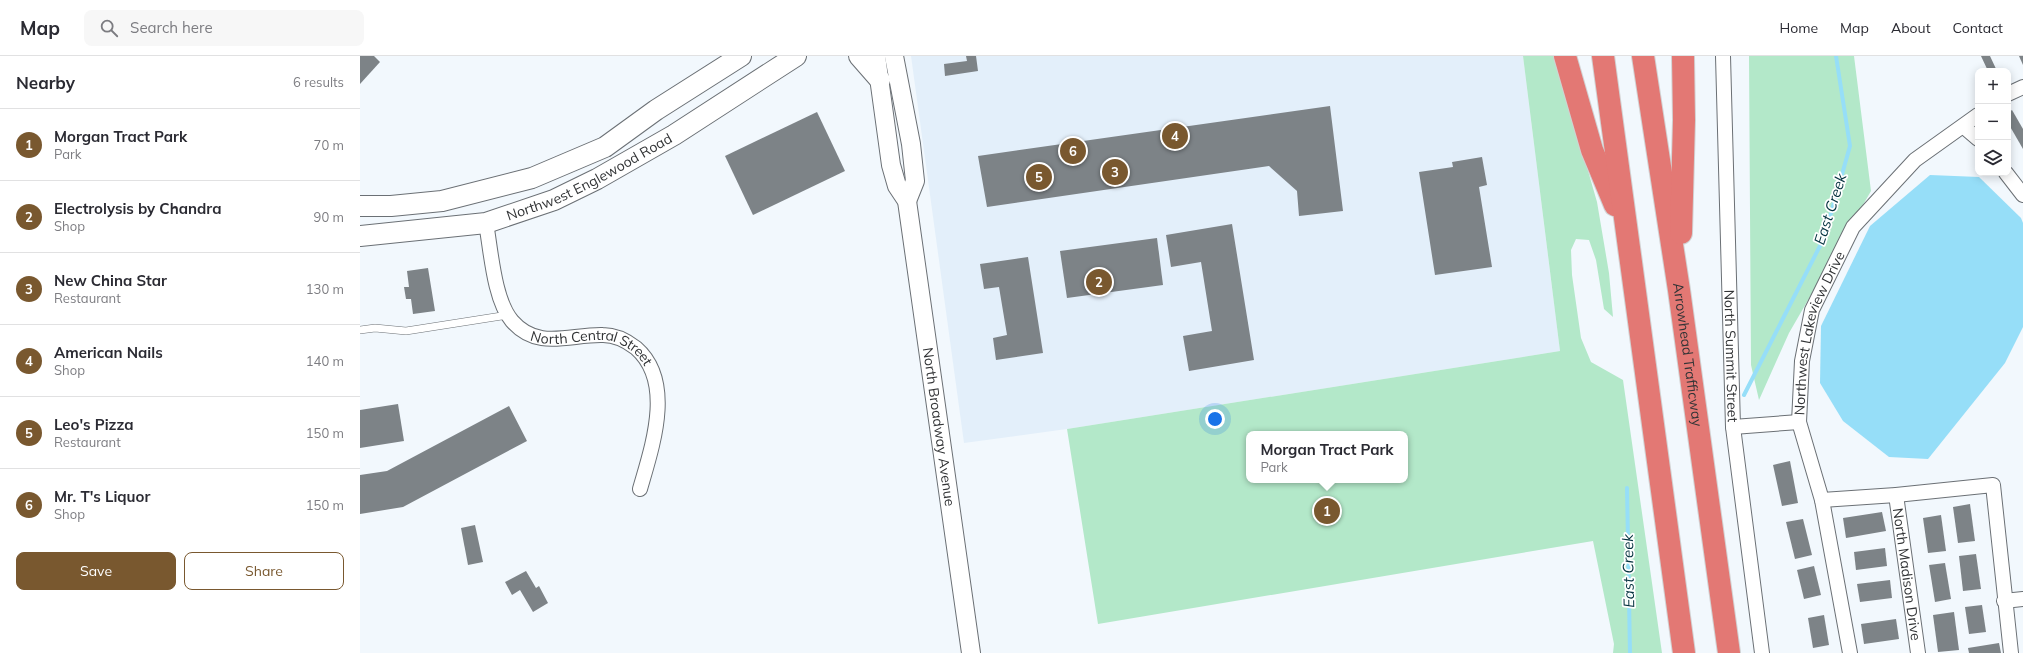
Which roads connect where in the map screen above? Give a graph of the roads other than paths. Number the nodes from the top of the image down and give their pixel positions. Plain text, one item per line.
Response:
1 (741, 56) edge
2 (796, 56) edge
3 (859, 56) edge
4 (876, 56) edge
5 (894, 56) edge
6 (1565, 56) edge
7 (1603, 56) edge
8 (1643, 56) edge
9 (1683, 56) edge
10 (1723, 56) edge
11 (880, 80) junction
12 (2023, 87) edge
13 (2011, 93) edge
14 (1975, 118) edge
15 (1964, 127) junction
16 (1975, 137) edge
17 (2008, 176) edge
18 (2023, 195) edge
19 (907, 201) junction
20 (360, 206) edge
21 (486, 223) junction
22 (1627, 234) junction
23 (360, 236) edge
24 (1679, 290) junction
25 (508, 315) junction
26 (360, 330) edge
27 (1799, 422) junction
28 (1732, 427) junction
29 (640, 488) dead end
30 (1896, 495) junction
31 (1822, 500) junction
32 (2023, 599) edge
33 (2004, 601) junction
34 (971, 653) edge
35 (1684, 653) edge
36 (1729, 653) edge
37 (1762, 653) edge
38 (1850, 653) edge
39 (1918, 653) edge
40 (2011, 653) edge

1 - 20 main road, Northwest Englewood Road
2 - 21 main road, Northwest Englewood Road
3 - 11 main road
4 - 11 street, North Broadway Avenue
5 - 19 street, North Broadway Avenue
6 - 22 highway
7 - 22 highway
8 - 24 highway, Arrowhead Trafficway
9 - 24 highway
10 - 28 street, North Summit Street
11 - 19 street, North Broadway Avenue
12 - 13 street
14 - 15 street, Northwest Lakeview Drive
15 - 16 street
15 - 27 street, Northwest Lakeview Drive
17 - 18 street
19 - 34 street, North Broadway Avenue
21 - 23 main road, Northwest Englewood Road
21 - 25 street, North Central Street
22 - 35 highway
24 - 36 highway, Arrowhead Trafficway
25 - 26 lane
25 - 29 street, North Central Street
27 - 28 street
27 - 31 street, Northwest Lakeview Drive
28 - 37 street, North Summit Street
30 - 31 street
30 - 33 street
30 - 39 street, North Madison Drive
31 - 38 street, Northwest Lakeview Drive
32 - 33 street
33 - 40 street

